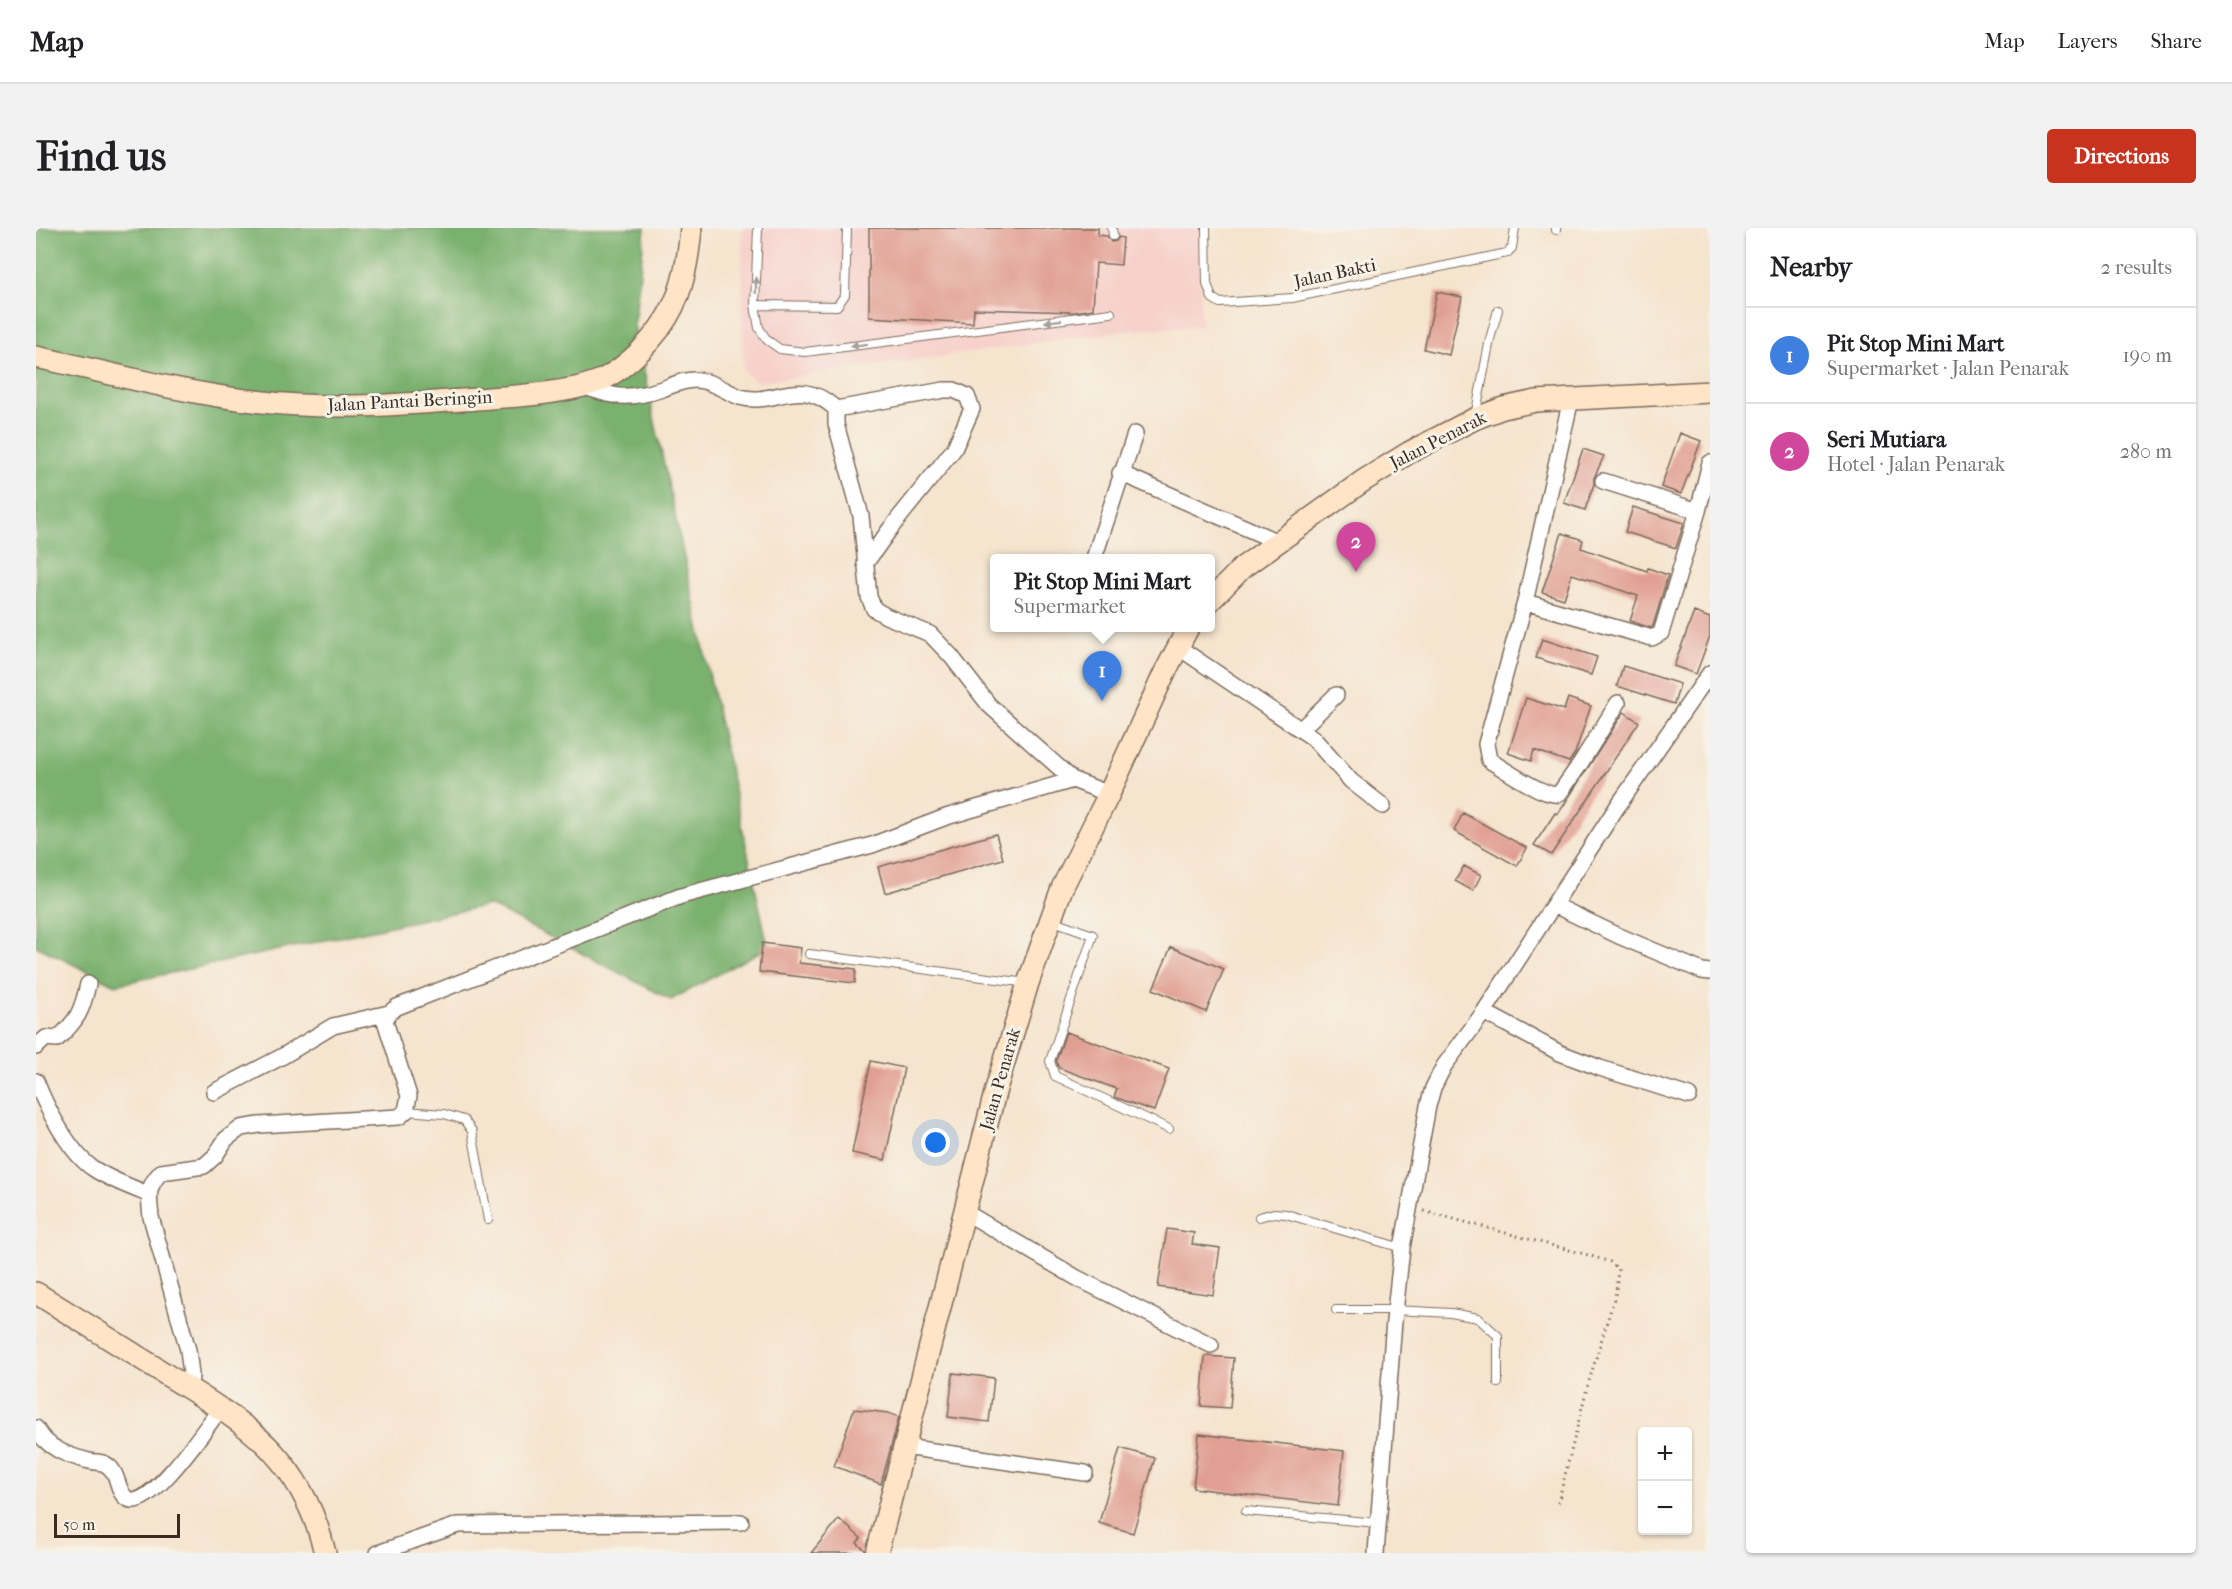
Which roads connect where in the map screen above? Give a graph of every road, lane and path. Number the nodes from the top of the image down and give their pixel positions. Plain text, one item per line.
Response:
1 (691, 228) edge
2 (758, 228) edge
3 (847, 228) edge
4 (1206, 228) edge
5 (1515, 228) edge
6 (755, 305) junction
7 (1498, 310) dead end
8 (1111, 313) dead end
9 (36, 357) edge
10 (582, 386) junction
11 (1710, 392) edge
12 (1571, 399) junction
13 (836, 409) junction
14 (1474, 419) junction
15 (1134, 434) dead end
16 (1710, 463) edge
17 (1120, 473) junction
18 (1603, 481) dead end
19 (1698, 511) junction
20 (1278, 542) junction
21 (1095, 554) edge
22 (865, 564) junction
23 (1215, 596) edge
24 (1525, 602) junction
25 (1186, 632) edge
26 (1178, 647) junction
27 (1710, 673) edge
28 (1336, 695) dead end
29 (1618, 703) dead end
30 (1301, 729) junction
31 (1073, 780) junction
32 (1109, 794) junction
33 (1383, 806) dead end
34 (1554, 905) junction
35 (1050, 920) junction
36 (809, 954) dead end
37 (1710, 972) edge
38 (1028, 983) junction
39 (88, 984) dead end
40 (1484, 1012) junction
41 (389, 1013) junction
42 (36, 1047) edge
43 (36, 1082) edge
44 (214, 1092) dead end
45 (1689, 1096) dead end
46 (406, 1111) junction
47 (1169, 1129) dead end
48 (148, 1194) junction
49 (1410, 1208) junction
50 (965, 1212) junction
51 (1259, 1217) dead end
52 (488, 1220) dead end
53 (1402, 1248) junction
54 (36, 1293) edge
55 (1336, 1310) dead end
56 (1395, 1310) junction
57 (1211, 1345) dead end
58 (1498, 1383) dead end
59 (190, 1389) junction
60 (220, 1409) junction
61 (36, 1428) edge
62 (905, 1447) junction
63 (1085, 1473) dead end
64 (1558, 1503) dead end
65 (1246, 1511) dead end
66 (741, 1522) dead end
67 (1378, 1523) junction
68 (325, 1553) edge
69 (378, 1553) edge
70 (878, 1553) edge
71 (1376, 1553) edge

1 - 10 street, Jalan Pantai Beringin
6 -> 2 lane
3 - 6 lane
4 - 5 lane, Jalan Bakti
8 -> 6 lane
7 - 14 lane
9 - 10 street, Jalan Pantai Beringin
10 - 13 street
11 - 12 street, Jalan Penarak
12 - 14 street, Jalan Penarak
12 - 24 street
13 - 22 street
13 - 22 street
14 - 20 street, Jalan Penarak
15 - 17 street
16 - 19 street
17 - 20 street
17 - 21 street
18 - 19 street
19 - 24 street
20 - 23 street, Jalan Penarak
22 - 31 street
24 - 29 street
25 - 26 street, Jalan Penarak
26 - 30 street
26 - 32 street, Jalan Penarak
27 - 34 street
28 - 30 street
30 - 33 street
31 - 32 street
31 - 41 street
32 - 35 street, Jalan Penarak
34 - 37 street
34 - 40 street
35 - 38 street, Jalan Penarak
35 - 47 lane
36 - 38 lane
38 - 50 street, Jalan Penarak
39 - 42 street
40 - 45 street
40 - 49 street
41 - 44 street
41 - 46 street
43 - 48 street
46 - 48 street
46 - 52 lane
48 - 59 street
49 - 53 street
49 - 64 path
50 - 57 street
50 - 62 street, Jalan Penarak
51 - 53 lane
53 - 56 street
54 - 59 street
55 - 56 lane
56 - 58 lane
56 - 67 street
59 - 60 street
60 - 61 street
60 - 68 street
62 - 63 street
62 - 70 street, Jalan Penarak
65 - 67 lane
66 - 69 street
67 - 71 street

